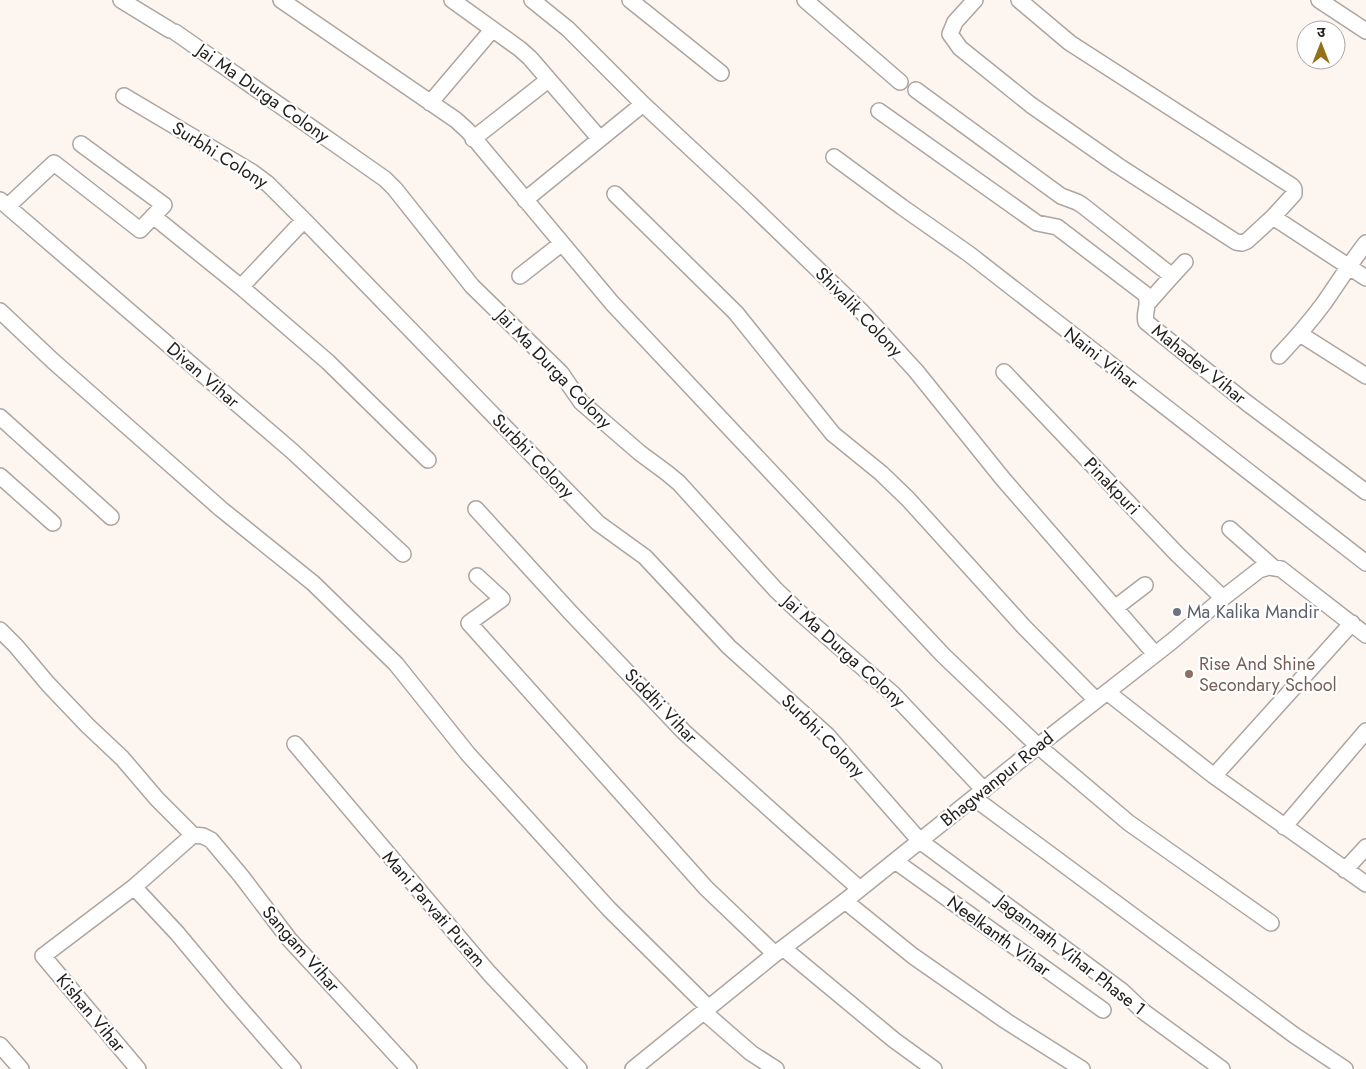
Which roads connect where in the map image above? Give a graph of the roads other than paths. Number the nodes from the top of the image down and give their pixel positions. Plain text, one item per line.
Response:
1 (122, 0) edge
2 (281, 0) edge
3 (452, 0) edge
4 (532, 0) edge
5 (630, 0) edge
6 (805, 0) edge
7 (975, 0) edge
8 (1019, 0) edge
9 (1319, 0) edge
10 (492, 30) junction
11 (1366, 31) edge
12 (721, 73) dead end
13 (548, 80) junction
14 (900, 82) dead end
15 (916, 90) dead end
16 (124, 96) dead end
17 (430, 103) junction
18 (643, 104) junction
19 (879, 111) dead end
20 (474, 138) junction
21 (600, 139) junction
22 (81, 144) dead end
23 (834, 156) dead end
24 (615, 194) dead end
25 (525, 200) junction
26 (4, 203) edge
27 (153, 216) junction
28 (1273, 217) junction
29 (304, 220) junction
30 (1366, 243) edge
31 (561, 244) junction
32 (1185, 262) dead end
33 (1348, 266) junction
34 (520, 276) dead end
35 (1172, 276) junction
36 (1366, 278) edge
37 (241, 287) junction
38 (1148, 303) junction
39 (0, 311) edge
40 (1300, 334) junction
41 (1279, 356) dead end
42 (1004, 372) dead end
43 (1366, 376) edge
44 (0, 417) edge
45 (428, 460) dead end
46 (0, 476) edge
47 (1366, 492) edge
48 (476, 509) dead end
49 (111, 517) dead end
50 (53, 523) dead end
51 (1230, 529) dead end
52 (403, 554) dead end
53 (1366, 563) edge
54 (1274, 568) junction
55 (477, 576) dead end
56 (1145, 585) dead end
57 (1223, 598) junction
58 (1115, 608) junction
59 (1352, 623) junction
60 (0, 630) edge
61 (1366, 635) edge
62 (1155, 654) junction
63 (1102, 696) junction
64 (1366, 731) edge
65 (295, 744) dead end
66 (1038, 746) junction
67 (1214, 776) junction
68 (979, 794) junction
69 (1284, 826) junction
70 (193, 835) junction
71 (920, 841) junction
72 (1366, 847) edge
73 (895, 861) junction
74 (1345, 870) junction
75 (1366, 884) edge
76 (134, 887) junction
77 (860, 889) junction
78 (845, 901) junction
79 (1271, 923) dead end
80 (779, 951) junction
81 (706, 1010) junction
82 (1103, 1010) dead end
83 (0, 1045) edge
84 (21, 1069) edge
85 (138, 1069) edge
86 (293, 1069) edge
87 (409, 1069) edge
88 (579, 1069) edge
89 (633, 1069) edge
90 (776, 1069) edge
91 (934, 1069) edge
92 (1082, 1069) edge
93 (1222, 1069) edge
94 (1345, 1069) edge

1 - 68 street, Jai Ma Durga Colony
2 - 17 street
3 - 10 street
4 - 18 street, Shivalik Colony
5 - 12 street
6 - 14 street
7 - 28 street
8 - 28 street
9 - 11 street
10 - 13 street
10 - 17 street
13 - 20 street
13 - 21 street
15 - 35 street
16 - 29 street, Surbhi Colony
17 - 20 street
18 - 21 street
18 - 58 street, Shivalik Colony
19 - 38 street, Mahadev Vihar
20 - 25 street
21 - 25 street
22 - 27 street
23 - 53 street, Naini Vihar
24 - 63 street
25 - 31 street
26 - 27 street
26 - 52 street, Divan Vihar
27 - 37 street
28 - 33 street
29 - 37 street
29 - 71 street, Surbhi Colony
30 - 33 street
31 - 34 street
31 - 66 street
32 - 35 street
33 - 36 street
33 - 40 street
35 - 38 street
37 - 45 street
38 - 47 street, Mahadev Vihar
39 - 81 street
40 - 41 street
40 - 43 street
42 - 57 street, Pinakpuri
44 - 49 street
46 - 50 street
48 - 77 street, Siddhi Vihar
51 - 54 street
54 - 57 street, Bhagwanpur Road
54 - 59 street
55 - 80 street
56 - 58 street
57 - 62 street, Bhagwanpur Road
58 - 62 street, Shivalik Colony
59 - 61 street
59 - 67 street
60 - 70 street
62 - 63 street, Bhagwanpur Road
63 - 66 street, Bhagwanpur Road
63 - 67 street
64 - 69 street
65 - 88 street, Mani Parvati Puram
66 - 68 street, Bhagwanpur Road
66 - 79 street
67 - 69 street
68 - 71 street, Bhagwanpur Road
68 - 94 street, Jai Ma Durga Colony
69 - 74 street
70 - 76 street
70 - 87 street, Sangam Vihar
71 - 73 street, Bhagwanpur Road
71 - 93 street, Jagannath Vihar Phase 1
72 - 74 street
73 - 77 street, Bhagwanpur Road
73 - 82 street, Neelkanth Vihar
74 - 75 street
76 - 85 street, Kishan Vihar
76 - 86 street
77 - 78 street, Bhagwanpur Road
78 - 80 street, Bhagwanpur Road
78 - 92 street
80 - 81 street, Bhagwanpur Road
80 - 91 street
81 - 89 street, Bhagwanpur Road
81 - 90 street
83 - 84 street

